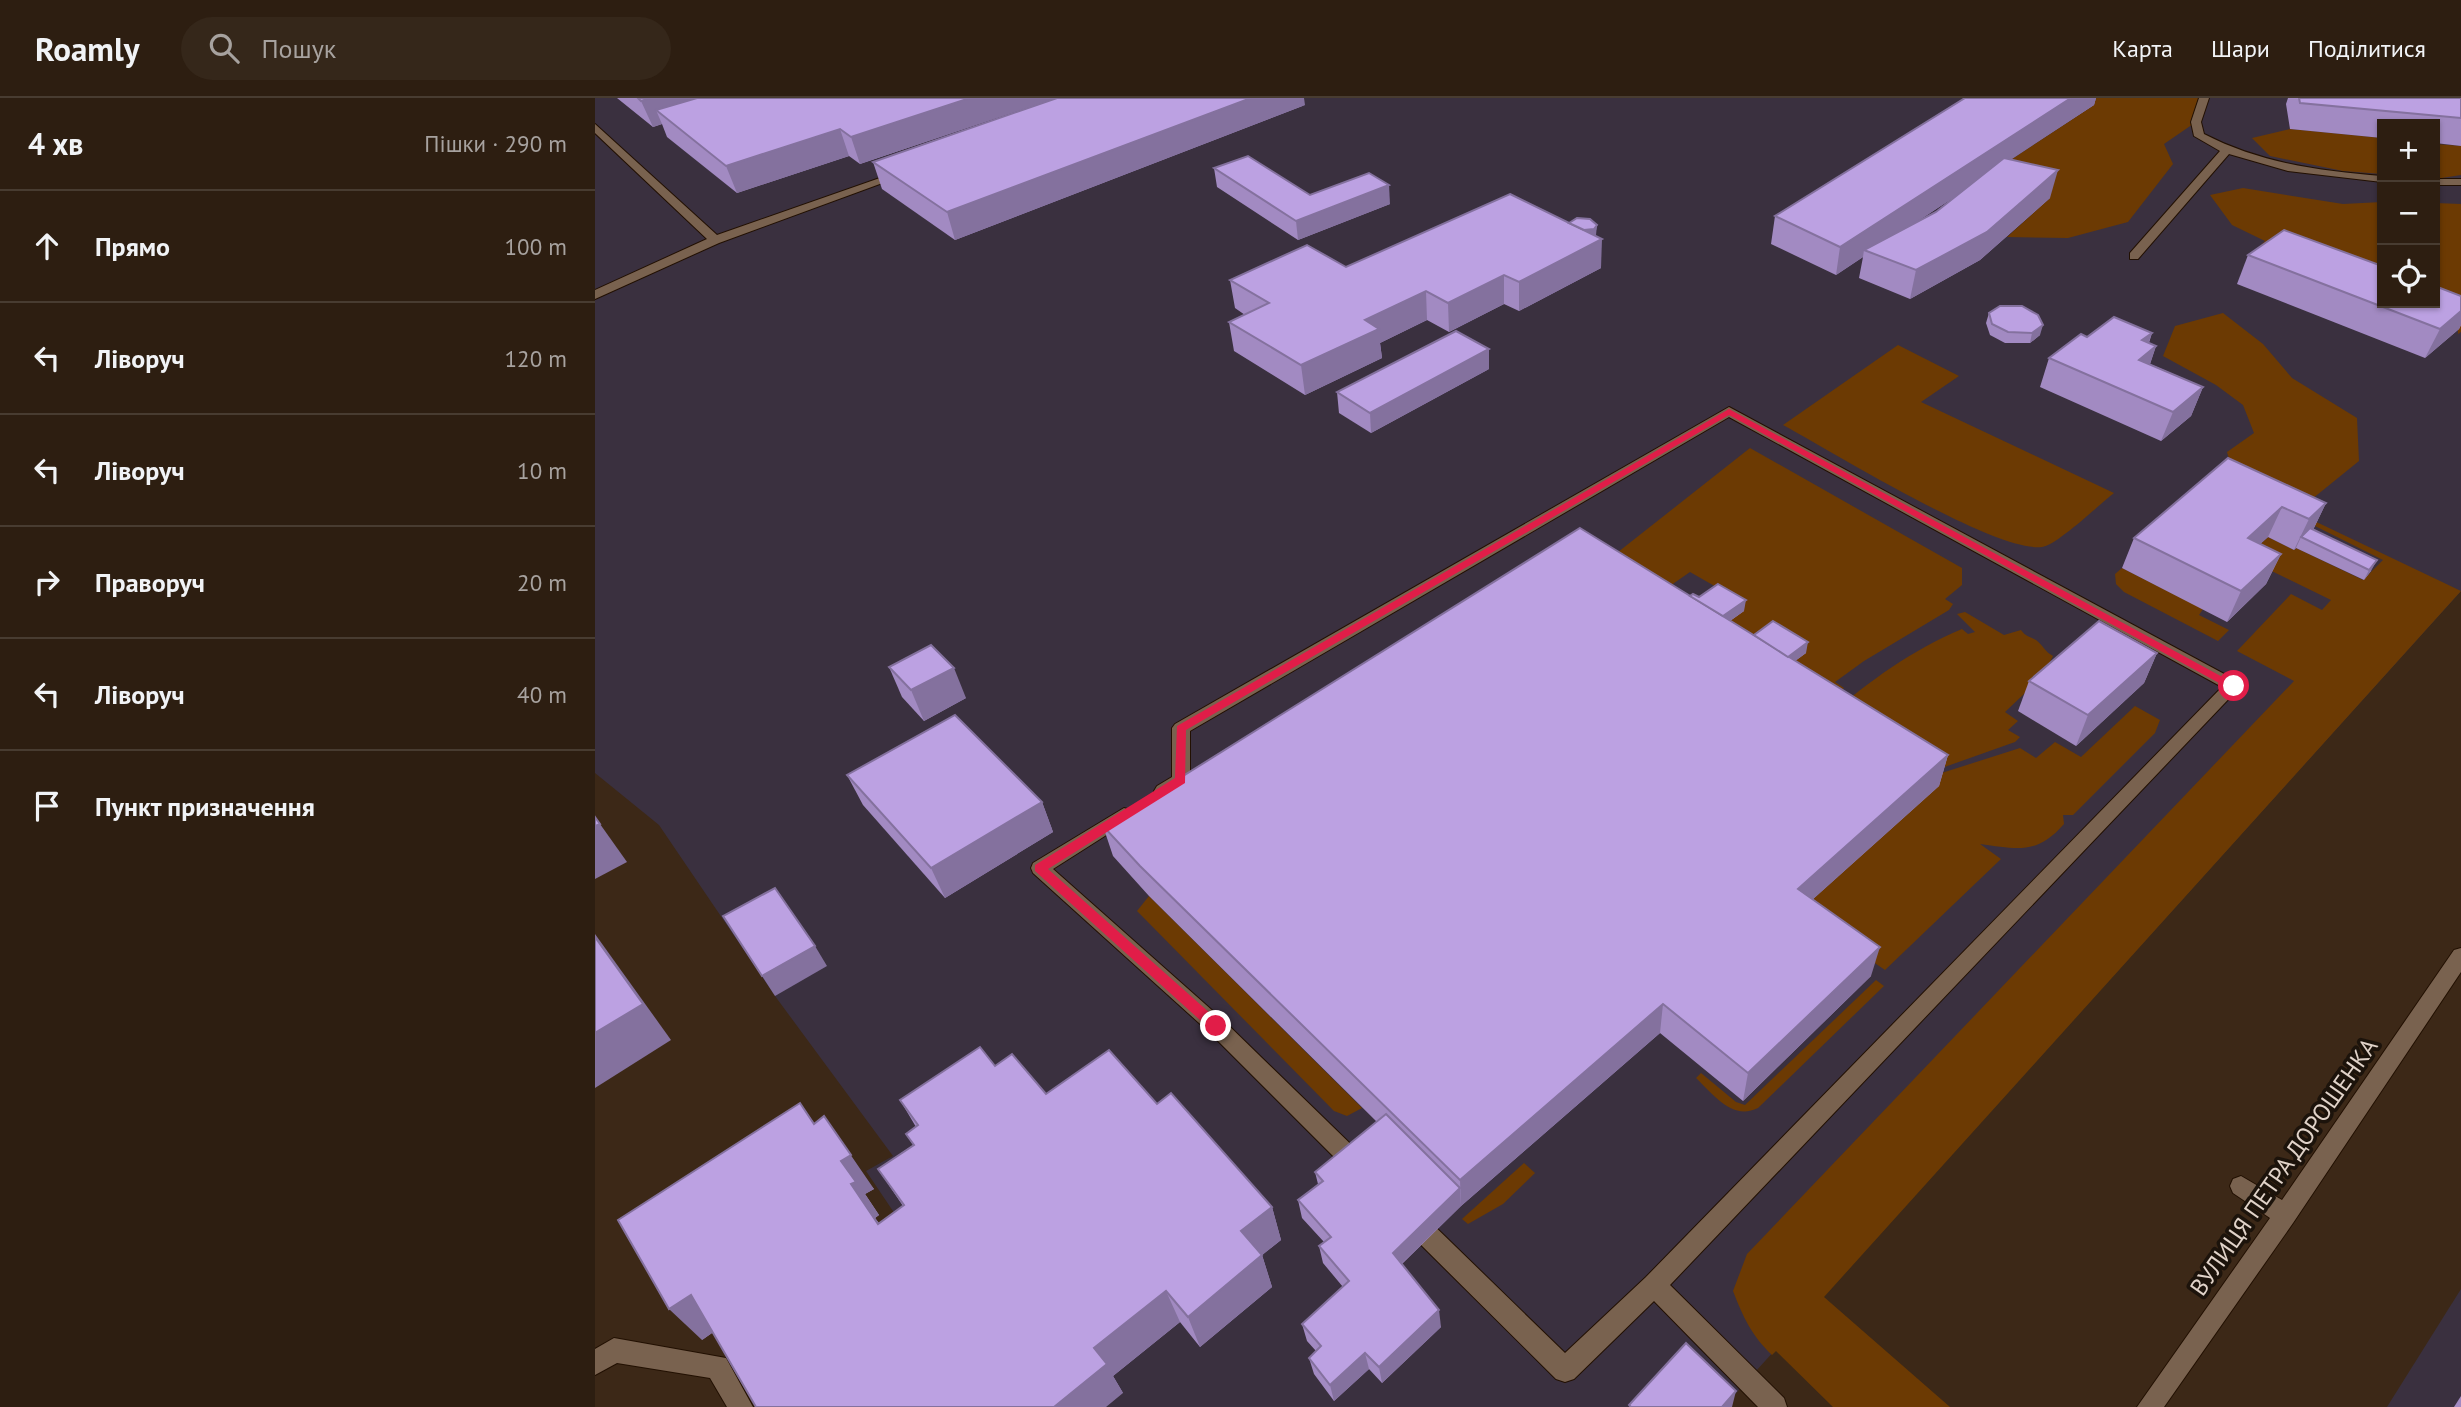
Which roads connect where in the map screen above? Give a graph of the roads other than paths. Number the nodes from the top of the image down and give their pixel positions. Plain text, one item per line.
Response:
1 (2204, 98) edge
2 (595, 127) edge
3 (2227, 150) junction
4 (908, 172) edge
5 (2377, 178) edge
6 (2461, 182) edge
7 (2440, 183) edge
8 (715, 240) junction
9 (2134, 256) dead end
10 (595, 295) edge
11 (2461, 956) edge
12 (1371, 1179) edge
13 (2241, 1186) dead end
14 (1400, 1208) edge
15 (2285, 1215) junction
16 (1654, 1285) junction
17 (595, 1363) edge
18 (741, 1407) edge
19 (1775, 1407) edge
20 (2149, 1407) edge

1 - 3 street
2 - 8 street
3 - 5 street
3 - 9 street
4 - 8 street
6 - 7 street
8 - 10 street
11 - 15 street, ВУЛИЦЯ ПЕТРА ДОРОШЕНКА
12 - 16 street
13 - 15 street
14 - 16 street
15 - 20 street, ВУЛИЦЯ ПЕТРА ДОРОШЕНКА
16 - 19 street
17 - 18 street

